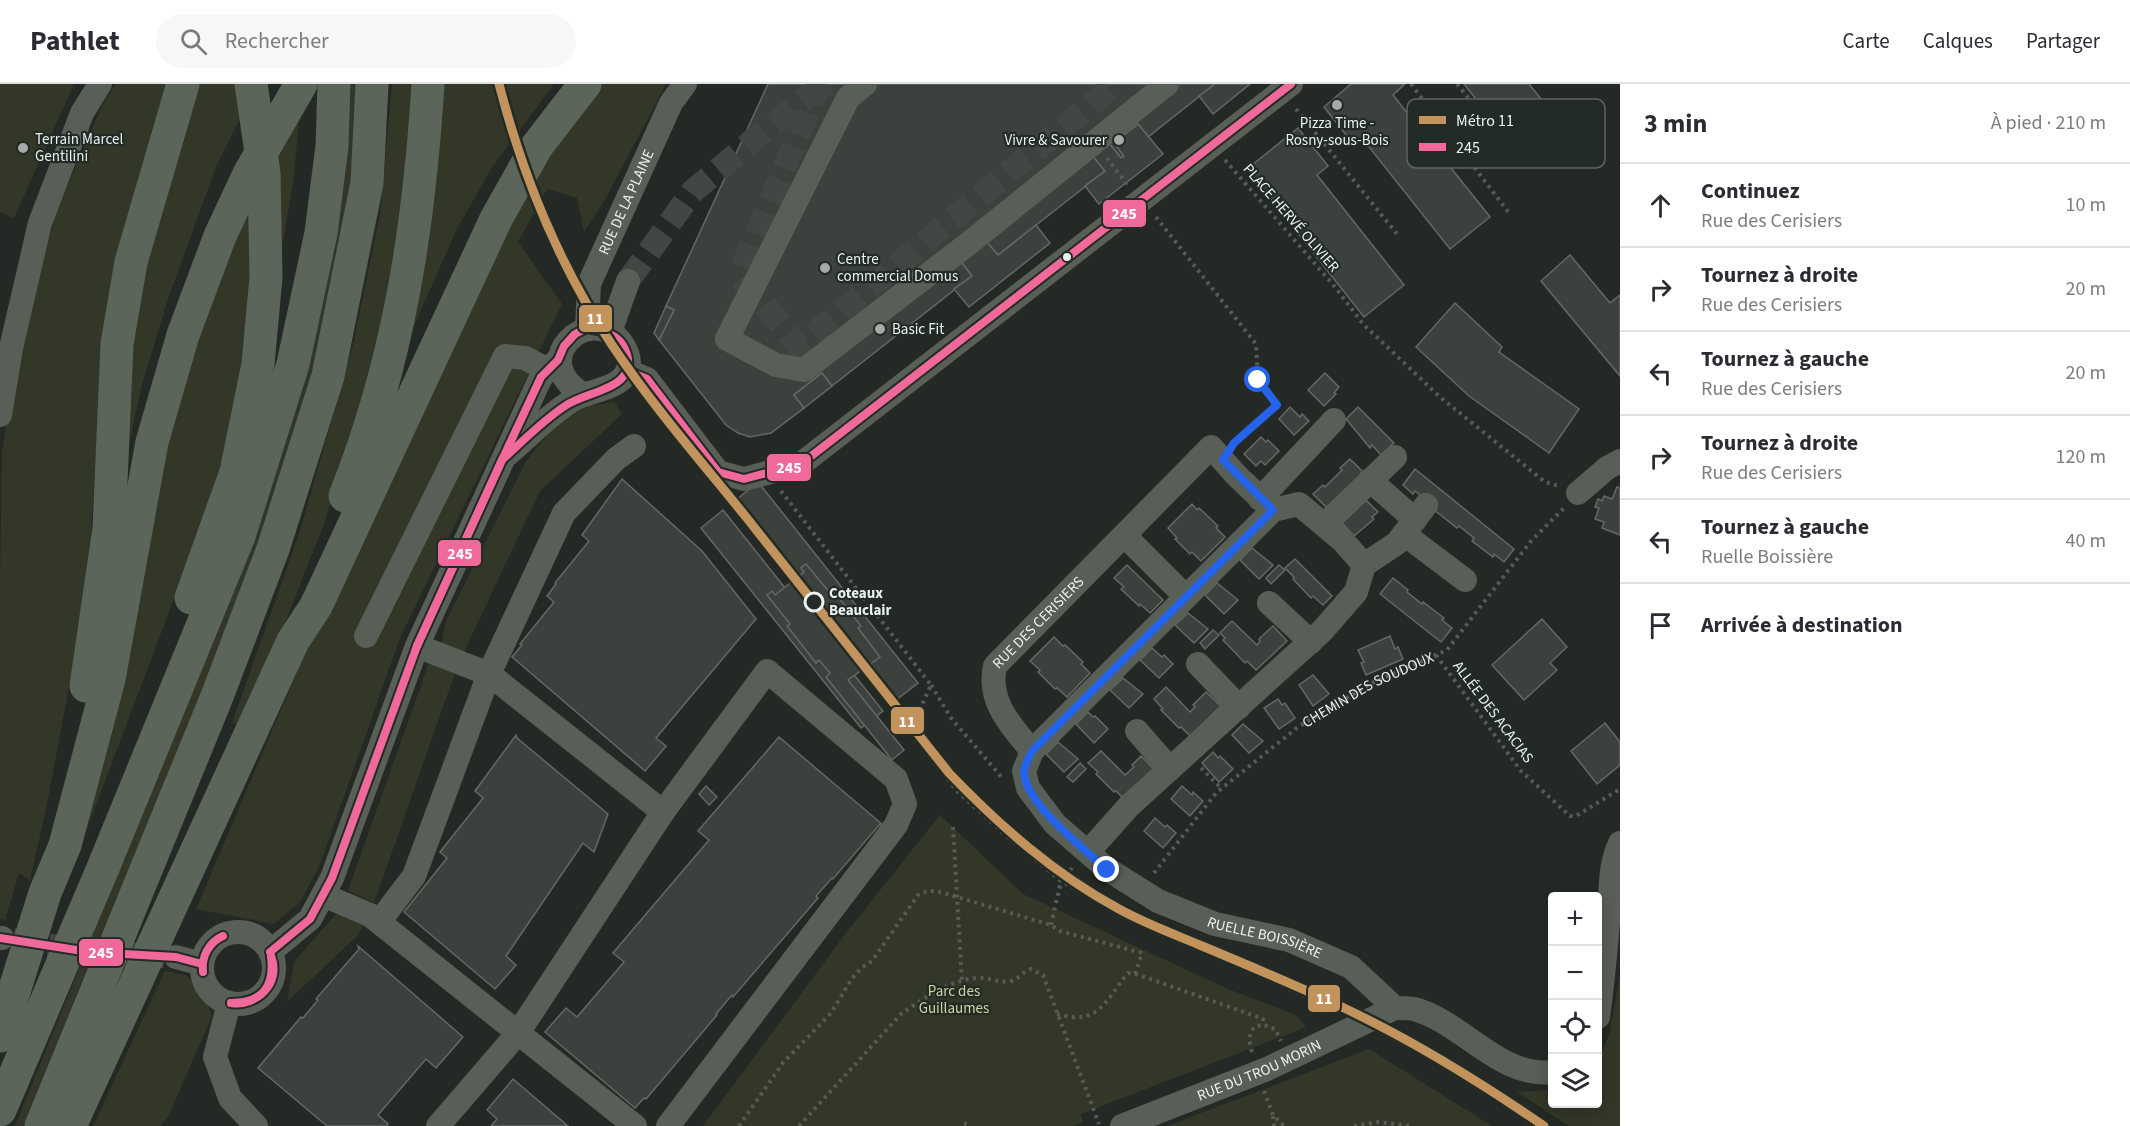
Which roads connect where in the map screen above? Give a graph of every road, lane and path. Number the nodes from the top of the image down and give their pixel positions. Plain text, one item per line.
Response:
1 (100, 84) edge
2 (183, 84) edge
3 (251, 84) edge
4 (301, 84) edge
5 (334, 84) edge
6 (372, 84) edge
7 (428, 84) edge
8 (585, 84) edge
9 (685, 84) edge
10 (865, 84) edge
11 (1167, 84) edge
12 (1411, 84) edge
13 (1457, 84) edge
14 (1286, 88) edge
15 (1422, 99) edge
16 (1469, 99) edge
17 (1213, 146) junction
18 (1107, 157) dead end
19 (1475, 168) edge
20 (1143, 199) junction
21 (1509, 213) dead end
22 (1120, 218) junction
23 (1397, 234) dead end
24 (628, 281) tunnel mouth
25 (598, 330) junction
26 (553, 365) junction
27 (628, 371) junction
28 (584, 395) junction
29 (0, 415) edge
30 (1334, 420) dead end
31 (634, 446) dead end
32 (1395, 457) dead end
33 (502, 460) junction
34 (1223, 460) junction
35 (1620, 461) edge
36 (767, 473) junction
37 (1371, 480) junction
38 (1578, 494) junction
39 (1267, 505) junction
40 (1415, 520) junction
41 (1324, 525) junction
42 (1125, 536) junction
43 (1364, 566) junction
44 (1465, 580) dead end
45 (1186, 597) junction
46 (1269, 603) dead end
47 (366, 636) dead end
48 (293, 641) junction
49 (1311, 642) junction
50 (417, 646) junction
51 (1436, 655) junction
52 (1198, 664) dead end
53 (864, 672) dead end
54 (489, 674) junction
55 (180, 685) junction
56 (931, 685) junction
57 (1239, 707) junction
58 (910, 731) junction
59 (1137, 731) dead end
60 (1032, 751) junction
61 (1179, 761) junction
62 (1010, 786) dead end
63 (1222, 789) junction
64 (1620, 789) edge
65 (663, 812) junction
66 (953, 827) dead end
67 (1620, 843) edge
68 (1088, 852) junction
69 (1061, 881) junction
70 (1140, 892) junction
71 (45, 893) junction
72 (323, 895) junction
73 (958, 897) junction
74 (379, 922) junction
75 (1051, 925) junction
76 (270, 952) junction
77 (176, 957) tunnel mouth
78 (202, 964) junction
79 (1136, 974) junction
80 (962, 982) junction
81 (1600, 1000) edge
82 (229, 1003) junction
83 (1395, 1008) junction
84 (1056, 1013) junction
85 (1363, 1023) junction
86 (1264, 1025) junction
87 (518, 1033) junction
88 (0, 1036) edge
89 (1283, 1047) dead end
90 (1255, 1065) junction
91 (1548, 1071) edge
92 (0, 1110) edge
93 (1273, 1115) junction
94 (964, 1123) dead end
95 (40, 1126) edge
96 (70, 1126) edge
97 (255, 1126) edge
98 (438, 1126) edge
99 (634, 1126) edge
100 (668, 1126) edge
101 (739, 1126) edge
102 (799, 1126) edge
103 (970, 1126) edge
104 (1100, 1126) edge
105 (1122, 1126) edge
106 (1274, 1126) edge
107 (1284, 1126) edge
108 (1354, 1126) edge
109 (1411, 1126) edge

1 - 29 street
2 - 71 highway
3 - 55 highway
4 - 71 highway
5 - 55 highway
6 - 95 highway
7 - 48 highway
8 - 48 highway
9 - 25 street, RUE DE LA PLAINE
10 - 11 street
12 - 15 path
13 - 16 path
14 - 17 street
14 - 23 path
17 - 20 street
17 - 38 path, PLACE HERVÉ OLIVIER
18 - 22 path
19 - 21 path
20 - 22 street
20 - 34 path
22 - 36 street
24 - 25 street
25 - 26 street
25 - 27 street
26 - 28 street
26 - 33 street
26 - 47 street
27 - 28 street
27 - 36 street
28 - 33 street
30 - 39 street
31 - 54 street
32 - 37 street
33 - 50 street
34 - 39 street
34 - 42 street, RUE DES CERISIERS
35 - 38 street
36 - 56 path
37 - 40 street
37 - 41 street
38 - 51 path, CHEMIN DES SOUDOUX
39 - 41 street
39 - 45 street
40 - 43 street
40 - 44 street
41 - 43 street
42 - 45 street
42 - 60 street, RUE DES CERISIERS
43 - 49 street
45 - 60 street
46 - 49 street
48 - 96 highway
49 - 57 street
50 - 54 street
50 - 72 street
51 - 63 path, CHEMIN DES SOUDOUX
51 - 64 path, ALLÉE DES ACACIAS
52 - 57 street
53 - 58 path
54 - 65 street
54 - 74 street
55 - 92 highway
56 - 58 path
56 - 62 path
57 - 61 street
58 - 69 path
59 - 61 street
60 - 68 street, RUELLE BOISSIÈRE
61 - 63 path
61 - 68 street
63 - 70 path, CHEMIN DES SOUDOUX
65 - 87 street
65 - 100 street
66 - 73 path
67 - 81 street
68 - 70 street, RUELLE BOISSIÈRE
69 - 75 path
69 - 85 path
70 - 83 street, RUELLE BOISSIÈRE
71 - 88 highway
72 - 74 street
72 - 76 street
73 - 75 path
73 - 80 path
73 - 101 path
74 - 87 street
75 - 79 path
76 - 78 street
76 - 82 street
77 - 78 street
78 - 82 street
79 - 84 path
79 - 86 path
80 - 84 path
80 - 102 path
82 - 97 street
83 - 85 street, RUE DU TROU MORIN
83 - 91 street
84 - 104 path
85 - 90 street, RUE DU TROU MORIN
86 - 89 path
86 - 90 path
87 - 98 street
87 - 99 street
90 - 93 path
90 - 105 street, RUE DU TROU MORIN
93 - 106 path
93 - 107 path
94 - 103 path
108 - 109 path

